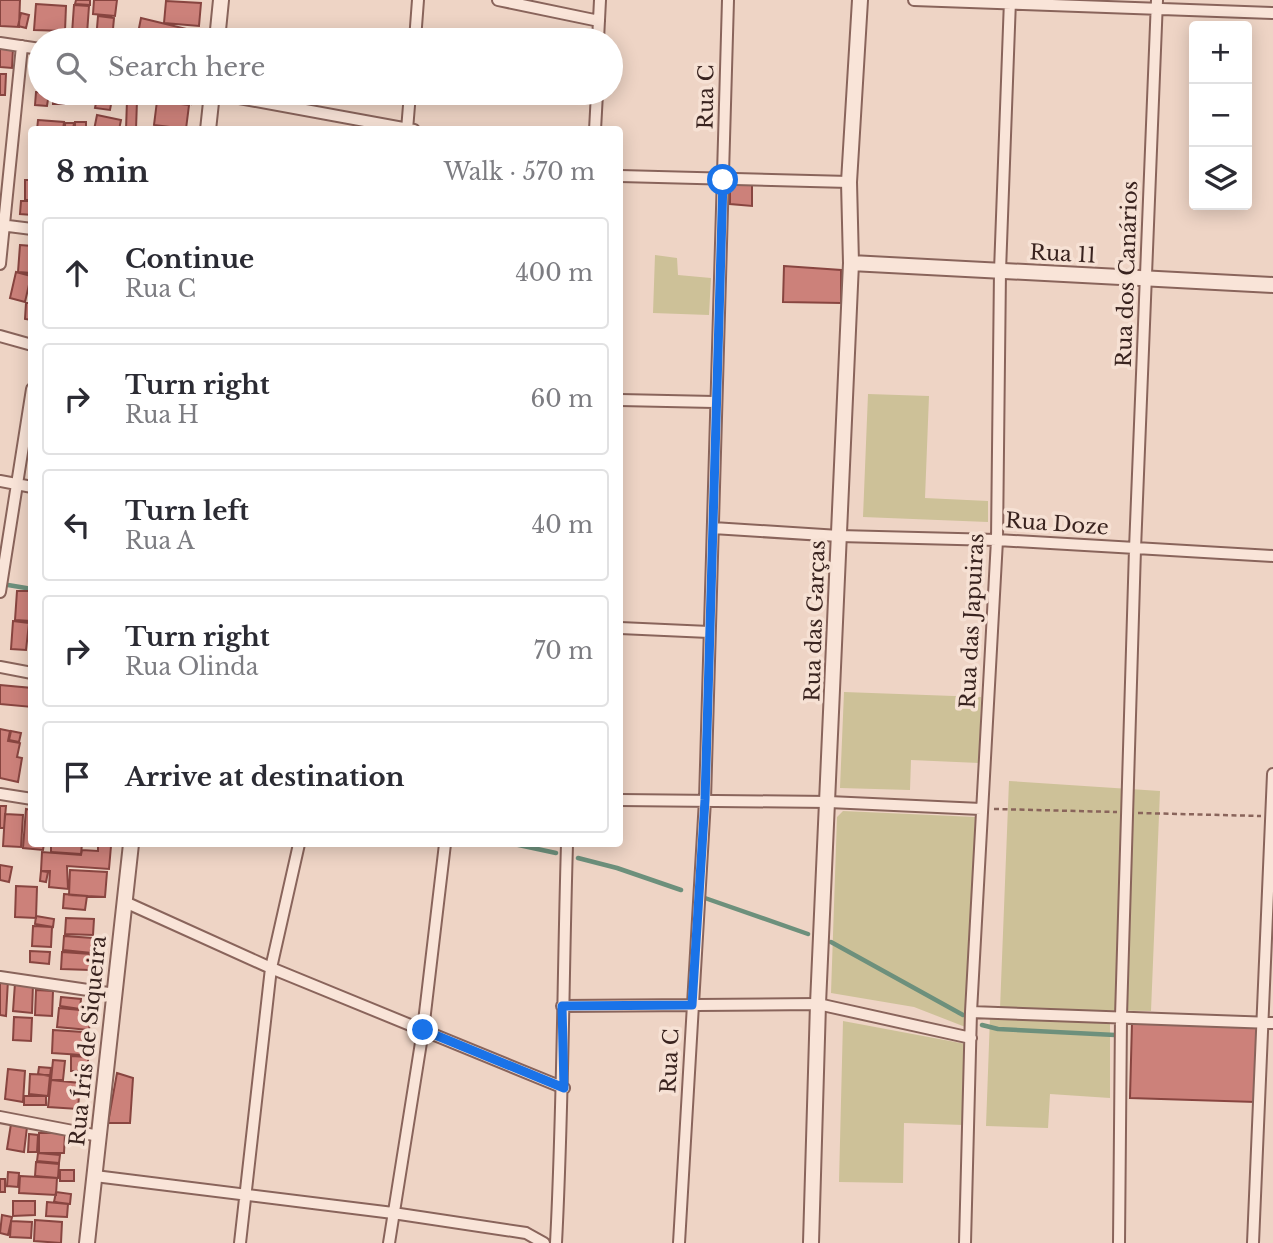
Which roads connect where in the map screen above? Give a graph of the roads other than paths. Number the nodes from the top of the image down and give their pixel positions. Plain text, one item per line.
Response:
1 (221, 0) edge
2 (418, 0) edge
3 (498, 0) edge
4 (600, 0) edge
5 (728, 0) edge
6 (860, 0) edge
7 (914, 0) edge
8 (1009, 2) edge
9 (1157, 5) edge
10 (1273, 13) edge
11 (599, 21) junction
12 (218, 28) edge
13 (416, 28) edge
14 (599, 28) edge
15 (0, 43) edge
16 (22, 46) junction
17 (28, 47) edge
18 (211, 105) edge
19 (278, 105) edge
20 (410, 105) edge
21 (596, 105) edge
22 (208, 126) edge
23 (393, 126) edge
24 (409, 126) edge
25 (595, 126) edge
26 (623, 176) edge
27 (723, 180) junction
28 (849, 182) junction
29 (2, 225) edge
30 (28, 228) edge
31 (852, 263) junction
32 (0, 264) edge
33 (1000, 271) junction
34 (1146, 280) junction
35 (1273, 285) edge
36 (0, 336) edge
37 (28, 344) edge
38 (623, 400) edge
39 (714, 402) junction
40 (28, 416) edge
41 (0, 481) edge
42 (18, 484) junction
43 (28, 486) edge
44 (712, 528) junction
45 (839, 536) junction
46 (997, 540) junction
47 (1135, 549) junction
48 (1273, 556) edge
49 (0, 592) edge
50 (623, 628) edge
51 (709, 632) junction
52 (0, 667) edge
53 (28, 672) edge
54 (1273, 774) edge
55 (0, 794) edge
56 (28, 798) edge
57 (623, 800) edge
58 (705, 800) junction
59 (830, 802) junction
60 (981, 809) junction
61 (131, 847) edge
62 (298, 847) edge
63 (444, 847) edge
64 (567, 847) edge
65 (125, 902) junction
66 (271, 968) junction
67 (0, 977) edge
68 (115, 993) junction
69 (818, 1004) junction
70 (692, 1005) junction
71 (562, 1006) junction
72 (971, 1012) junction
73 (1121, 1016) junction
74 (1261, 1023) junction
75 (1273, 1023) edge
76 (423, 1030) junction
77 (971, 1038) junction
78 (1273, 1054) edge
79 (1260, 1057) junction
80 (564, 1088) junction
81 (0, 1117) edge
82 (99, 1136) junction
83 (95, 1176) junction
84 (246, 1194) junction
85 (393, 1213) junction
86 (87, 1243) edge
87 (240, 1243) edge
88 (389, 1243) edge
89 (544, 1243) edge
90 (556, 1243) edge
91 (679, 1243) edge
92 (811, 1243) edge
93 (965, 1243) edge
94 (1119, 1243) edge
95 (1253, 1243) edge

1 - 12 street
2 - 13 street
3 - 11 street
4 - 11 street
5 - 27 street, Rua C
6 - 28 street, Rua das Garças
7 - 8 street
8 - 9 street
8 - 33 street, Rua das Japuiras
9 - 10 street
9 - 34 street, Rua dos Canários
11 - 14 street
15 - 16 street
16 - 17 street
16 - 29 street
18 - 22 street
19 - 23 street
20 - 24 street
21 - 25 street
26 - 27 street
27 - 28 street
27 - 39 street, Rua C
28 - 31 street, Rua das Garças
29 - 30 street
29 - 32 street
31 - 33 street, Rua 11
31 - 45 street, Rua das Garças
33 - 34 street, Rua 11
33 - 46 street, Rua das Japuiras
34 - 35 street, Rua 11
34 - 47 street, Rua dos Canários
36 - 37 street
38 - 39 street
39 - 44 street, Rua C
40 - 42 street
41 - 42 street
42 - 43 street
42 - 49 street
44 - 45 street, Rua Doze
44 - 51 street, Rua C
45 - 46 street, Rua Doze
45 - 59 street, Rua das Garças
46 - 47 street, Rua Doze
46 - 60 street, Rua das Japuiras
47 - 48 street, Rua Doze
47 - 73 street, Rua dos Canários
50 - 51 street
51 - 58 street, Rua C
52 - 53 street
54 - 74 street
55 - 56 street
57 - 58 street
58 - 59 street
58 - 70 street, Rua C
59 - 60 street
59 - 69 street, Rua das Garças
60 - 72 street, Rua das Japuiras
61 - 65 street, Rua Íris de Siqueira
62 - 66 street
63 - 76 street
64 - 71 street
65 - 66 street
65 - 68 street, Rua Íris de Siqueira
66 - 76 street
66 - 84 street
67 - 68 street
68 - 82 street, Rua Íris de Siqueira
69 - 70 street
69 - 77 street
69 - 92 street, Rua das Garças
70 - 71 street
70 - 91 street, Rua C
71 - 80 street
72 - 73 street
72 - 77 street, Rua das Japuiras
73 - 74 street
73 - 94 street, Rua dos Canários
74 - 75 street
74 - 79 street
76 - 80 street
76 - 85 street
77 - 93 street, Rua das Japuiras
78 - 79 street
79 - 95 street
80 - 90 street
81 - 82 street
82 - 83 street, Rua Íris de Siqueira
83 - 84 street
83 - 86 street, Rua Íris de Siqueira
84 - 85 street
84 - 87 street
85 - 88 street
85 - 89 street

